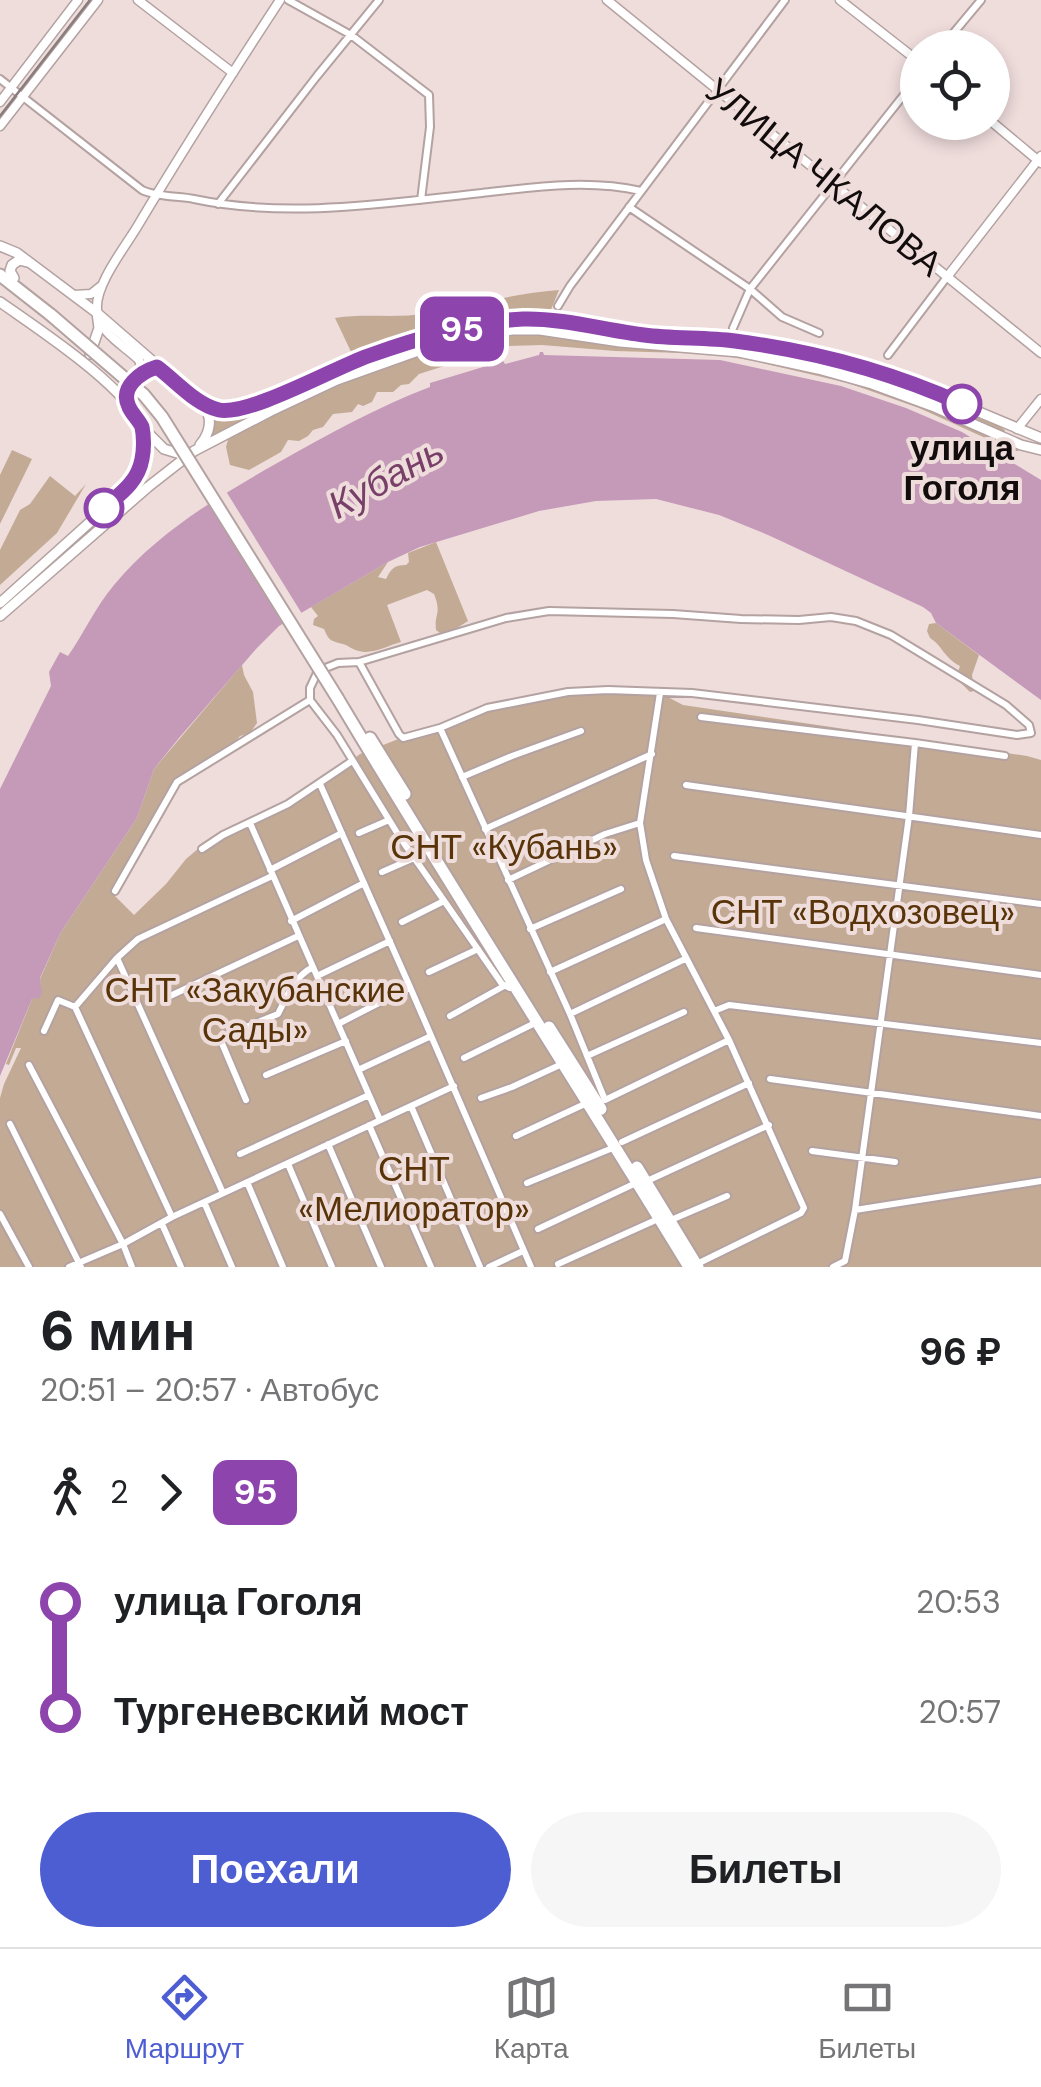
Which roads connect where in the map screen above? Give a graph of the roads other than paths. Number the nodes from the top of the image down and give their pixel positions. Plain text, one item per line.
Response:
1 (78, 0) edge
2 (98, 0) edge
3 (138, 0) edge
4 (284, 0) edge
5 (379, 0) edge
6 (607, 0) edge
7 (786, 0) edge
8 (840, 0) edge
9 (981, 0) edge
10 (957, 30) edge
11 (351, 35) junction
12 (900, 48) edge
13 (233, 73) junction
14 (0, 79) edge
15 (11, 88) junction
16 (718, 91) junction
17 (23, 97) junction
18 (900, 99) edge
19 (0, 102) edge
20 (0, 126) edge
21 (1010, 136) edge
22 (1040, 159) edge
23 (832, 184) junction
24 (641, 190) junction
25 (156, 194) junction
26 (421, 200) junction
27 (218, 204) junction
28 (629, 206) junction
29 (0, 246) edge
30 (31, 264) junction
31 (0, 266) edge
32 (0, 275) edge
33 (947, 276) junction
34 (14, 278) junction
35 (104, 282) junction
36 (750, 289) junction
37 (70, 294) junction
38 (0, 302) edge
39 (558, 306) dead end
40 (45, 308) junction
41 (97, 313) junction
42 (734, 328) dead end
43 (819, 333) dead end
44 (108, 334) junction
45 (123, 336) junction
46 (52, 339) junction
47 (94, 342) junction
48 (1041, 353) edge
49 (888, 355) dead end
50 (157, 367) junction
51 (95, 372) junction
52 (134, 380) junction
53 (1041, 398) edge
54 (126, 403) junction
55 (203, 405) junction
56 (142, 426) junction
57 (1016, 429) junction
58 (1041, 438) edge
59 (1010, 440) junction
60 (1041, 450) edge
61 (192, 454) junction
62 (0, 603) edge
63 (0, 616) edge
64 (359, 662) junction
65 (659, 692) junction
66 (310, 700) junction
67 (701, 717) dead end
68 (440, 728) junction
69 (580, 731) dead end
70 (914, 743) junction
71 (652, 754) junction
72 (1004, 756) dead end
73 (352, 761) junction
74 (462, 777) junction
75 (320, 784) junction
76 (686, 785) dead end
77 (908, 816) junction
78 (389, 820) junction
79 (640, 823) junction
80 (251, 825) junction
81 (485, 829) junction
82 (359, 832) dead end
83 (342, 834) junction
84 (1041, 835) edge
85 (202, 849) dead end
86 (674, 856) dead end
87 (414, 858) junction
88 (382, 872) dead end
89 (271, 873) junction
90 (508, 880) junction
91 (364, 883) junction
92 (898, 884) junction
93 (621, 889) dead end
94 (115, 891) dead end
95 (444, 901) junction
96 (1041, 904) edge
97 (666, 919) junction
98 (291, 921) junction
99 (402, 922) dead end
100 (696, 928) dead end
101 (530, 929) junction
102 (298, 936) junction
103 (390, 941) junction
104 (478, 949) junction
105 (889, 953) junction
106 (116, 958) junction
107 (685, 959) junction
108 (312, 967) junction
109 (429, 972) dead end
110 (550, 972) junction
111 (1041, 975) edge
112 (317, 976) junction
113 (410, 987) junction
114 (516, 989) junction
115 (170, 996) dead end
116 (75, 1007) junction
117 (714, 1011) junction
118 (684, 1012) dead end
119 (570, 1014) junction
120 (450, 1016) dead end
121 (538, 1022) junction
122 (880, 1023) junction
123 (338, 1024) junction
124 (44, 1030) dead end
125 (430, 1036) junction
126 (346, 1040) junction
127 (729, 1040) junction
128 (1041, 1043) edge
129 (587, 1056) junction
130 (464, 1058) dead end
131 (562, 1064) junction
132 (29, 1065) dead end
133 (358, 1070) junction
134 (578, 1072) junction
135 (593, 1072) junction
136 (266, 1075) dead end
137 (770, 1079) dead end
138 (748, 1083) junction
139 (454, 1086) junction
140 (870, 1093) junction
141 (369, 1095) junction
142 (481, 1098) dead end
143 (246, 1100) dead end
144 (596, 1101) junction
145 (412, 1106) junction
146 (379, 1116) junction
147 (1041, 1116) edge
148 (10, 1124) dead end
149 (370, 1125) junction
150 (769, 1126) junction
151 (516, 1136) dead end
152 (328, 1144) junction
153 (619, 1144) junction
154 (812, 1151) dead end
155 (240, 1154) dead end
156 (863, 1159) junction
157 (896, 1162) dead end
158 (288, 1164) junction
159 (1041, 1180) edge
160 (247, 1182) junction
161 (642, 1182) junction
162 (526, 1183) dead end
163 (223, 1193) junction
164 (727, 1196) dead end
165 (204, 1202) junction
166 (855, 1210) junction
167 (0, 1214) edge
168 (172, 1217) junction
169 (665, 1219) junction
170 (162, 1224) junction
171 (538, 1230) dead end
172 (123, 1244) junction
173 (523, 1251) junction
174 (558, 1264) edge
175 (80, 1265) edge
176 (689, 1265) edge
177 (28, 1267) edge
178 (69, 1267) edge
179 (132, 1267) edge
180 (182, 1267) edge
181 (232, 1267) edge
182 (283, 1267) edge
183 (332, 1267) edge
184 (381, 1267) edge
185 (431, 1267) edge
186 (480, 1267) edge
187 (489, 1267) edge
188 (531, 1267) edge
189 (833, 1267) edge

1 - 15 street
2 - 17 street
3 - 13 street
4 - 11 street
4 - 13 street
5 - 11 street
6 - 16 street, УЛИЦА ЧКАЛОВА
7 - 16 street
8 - 12 street
9 - 10 street
11 - 26 street
11 - 27 street
13 - 25 street
14 - 15 street
15 - 17 street
15 - 19 street
16 - 23 street, УЛИЦА ЧКАЛОВА
16 - 24 street
17 - 20 street
17 - 25 street
18 - 23 street
21 - 22 street
22 - 33 street
23 - 33 street, УЛИЦА ЧКАЛОВА
23 - 36 street
24 - 26 street
24 - 28 street
25 - 27 street
25 - 35 street
26 - 27 street
28 - 36 street
28 - 39 street
29 - 30 main road
30 - 34 main road
30 - 37 main road
31 - 34 highway
32 - 40 highway
33 - 48 street, УЛИЦА ЧКАЛОВА
33 - 49 street
34 - 40 highway
35 - 37 street
35 - 41 street
36 - 42 street
36 - 43 street
37 - 41 main road
38 - 46 main road
40 - 114 highway, bridge
41 - 44 street
41 - 45 main road
41 - 47 main road
44 - 45 main road
44 - 47 main road
44 - 52 street
45 - 50 main road
46 - 47 main road
46 - 51 main road
47 - 51 main road
50 - 52 main road
50 - 55 main road
51 - 54 main road
52 - 54 main road
53 - 57 street
54 - 56 main road
55 - 57 main road
55 - 61 main road
56 - 61 main road
56 - 62 main road
57 - 58 main road
57 - 59 main road
59 - 60 main road
59 - 61 main road
61 - 63 main road
64 - 65 street
64 - 66 street
64 - 68 street
65 - 68 street
65 - 71 street
66 - 73 street
66 - 94 street
67 - 70 street
68 - 74 street
69 - 74 street
70 - 72 street
70 - 77 street
71 - 79 street
71 - 81 street
73 - 75 street
73 - 78 street
74 - 81 street
75 - 80 street
75 - 83 street
76 - 77 street
77 - 84 street
77 - 92 street
78 - 82 street
78 - 87 street
79 - 90 street
79 - 97 street
80 - 85 street
80 - 89 street
81 - 90 street
83 - 89 street
83 - 91 street
86 - 92 street
87 - 88 street
87 - 95 street
89 - 98 street
89 - 106 street
90 - 101 street
91 - 98 street
91 - 103 street
92 - 96 street
92 - 105 street
93 - 101 street
95 - 99 street
95 - 104 street
97 - 107 street
97 - 110 street
98 - 102 street
100 - 105 street
101 - 110 street
102 - 108 street
102 - 115 street
103 - 112 street
103 - 113 street
104 - 109 street
104 - 114 street
105 - 111 street
105 - 122 street
106 - 116 street
106 - 163 street
107 - 117 street
107 - 119 street
108 - 112 street
108 - 143 street
110 - 119 street
112 - 123 street
113 - 123 street
113 - 125 street
114 - 120 street
114 - 121 highway
114 - 134 highway
116 - 124 street
116 - 168 street
117 - 122 street
117 - 127 street
118 - 129 street
119 - 129 street
121 - 130 street
121 - 131 highway
122 - 128 street
122 - 140 street
123 - 126 street
125 - 133 street
125 - 139 street
126 - 133 street
126 - 136 street
127 - 138 street
127 - 144 street
129 - 135 street
131 - 142 street
131 - 144 highway
132 - 172 street
133 - 141 street
134 - 135 street
134 - 144 highway
135 - 144 street
137 - 140 street
138 - 150 street
138 - 153 street
139 - 145 street
139 - 173 street
140 - 147 street
140 - 156 street
141 - 146 street
141 - 155 street
144 - 151 street
144 - 153 highway
145 - 146 street
145 - 186 street
146 - 149 street
148 - 175 street
149 - 152 street
149 - 185 street
150 - 161 street
150 - 176 street
152 - 158 street
152 - 184 street
153 - 161 highway
153 - 162 street
154 - 156 street
156 - 157 street
156 - 166 street
158 - 160 street
158 - 183 street
159 - 166 street
160 - 163 street
160 - 182 street
161 - 169 highway
161 - 171 street
163 - 165 street
164 - 169 street
165 - 168 street
165 - 181 street
166 - 189 street
167 - 177 street
168 - 170 street
169 - 174 street
169 - 176 highway
170 - 172 street
170 - 180 street
172 - 175 street
172 - 179 street
173 - 187 street
173 - 188 street
175 - 178 street

